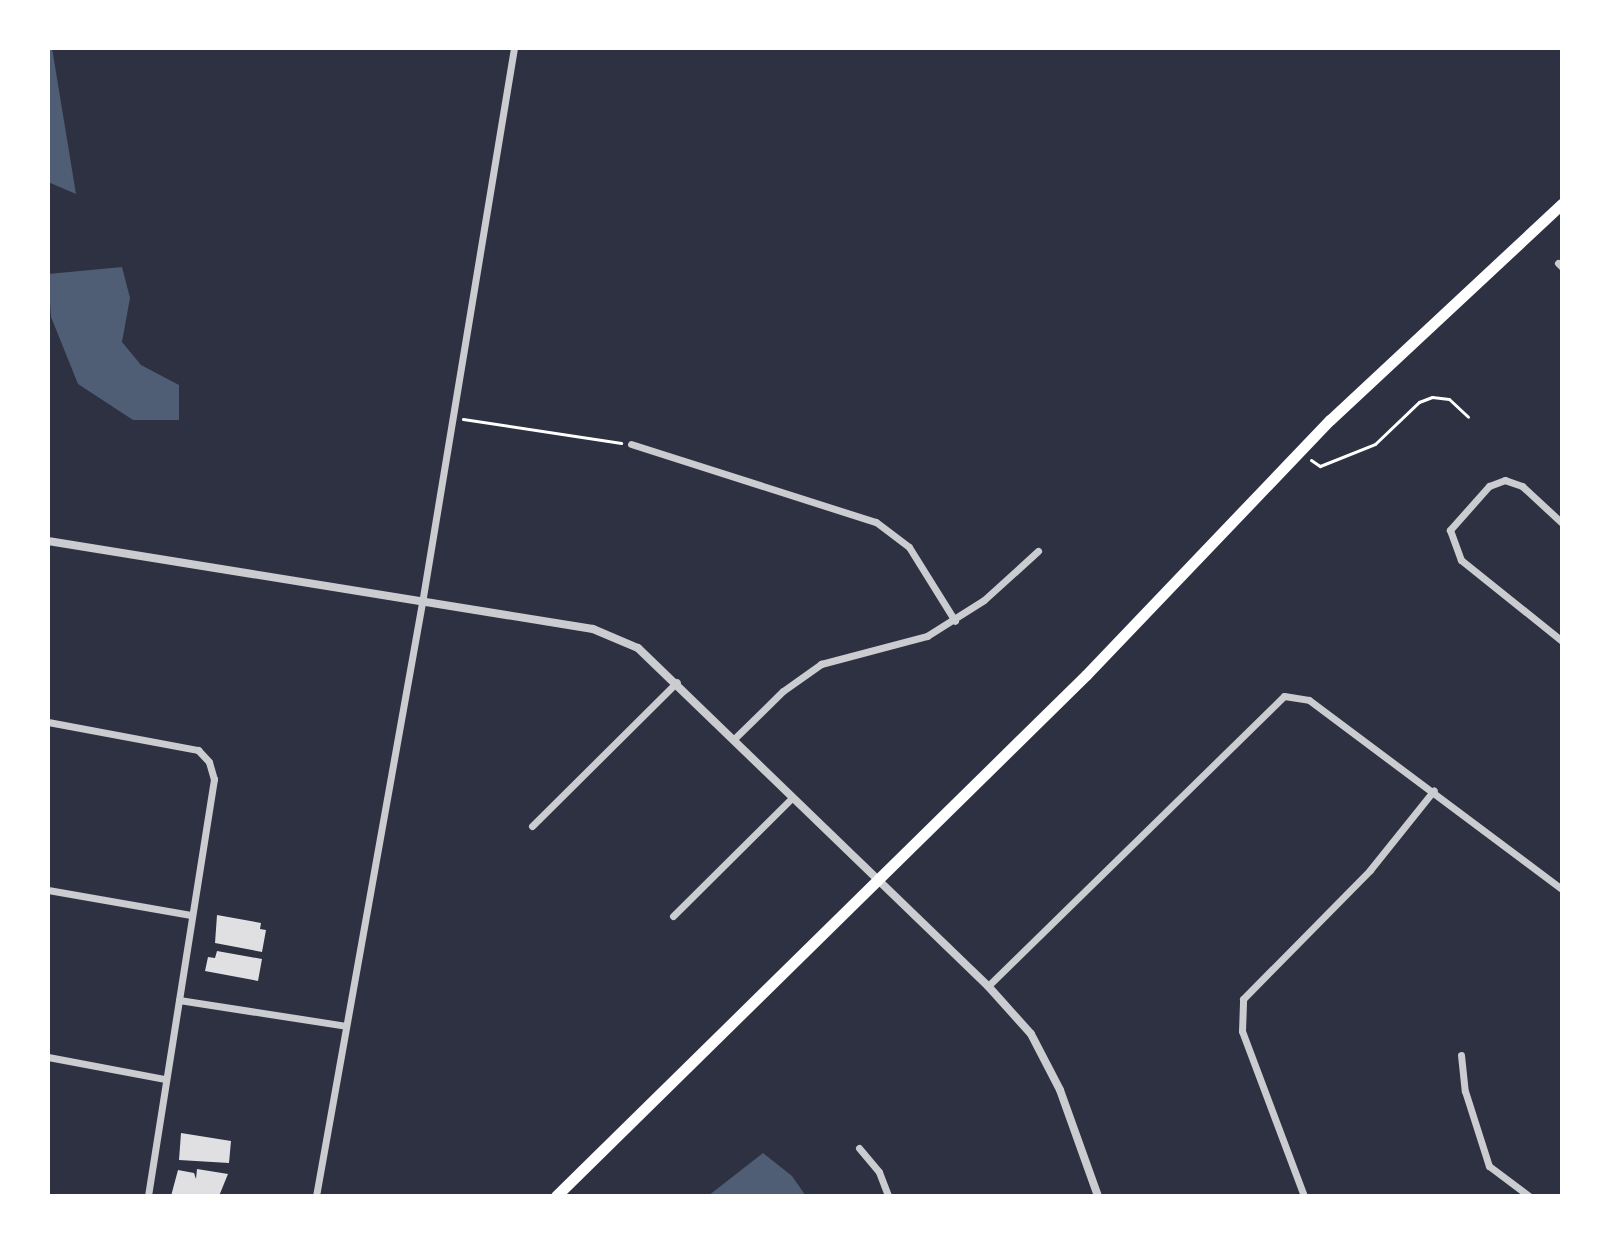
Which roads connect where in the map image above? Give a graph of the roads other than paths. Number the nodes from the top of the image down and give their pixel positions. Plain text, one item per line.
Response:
1 (514, 48) edge
2 (1562, 204) edge
3 (631, 444) road end
4 (1562, 523) edge
5 (48, 541) edge
6 (1038, 551) dead end
7 (422, 603) junction
8 (955, 621) junction
9 (1562, 641) edge
10 (677, 682) junction
11 (48, 722) edge
12 (735, 738) junction
13 (1434, 790) junction
14 (792, 798) junction
15 (532, 826) dead end
16 (877, 880) junction
17 (1562, 889) edge
18 (48, 890) edge
19 (191, 915) junction
20 (673, 916) dead end
21 (988, 986) junction
22 (179, 1000) junction
23 (346, 1026) junction
24 (1461, 1055) dead end
25 (48, 1057) edge
26 (164, 1079) junction
27 (859, 1148) dead end
28 (148, 1196) edge
29 (316, 1196) edge
30 (556, 1196) edge
31 (888, 1196) edge
32 (1098, 1196) edge
33 (1304, 1196) edge
34 (1529, 1196) edge

1 - 7 street
2 - 16 main road
3 - 8 street
4 - 9 street
5 - 7 street
6 - 8 street
7 - 10 street
7 - 23 street
8 - 12 street
10 - 12 street
10 - 15 street
11 - 19 street
12 - 14 street
13 - 17 street
13 - 21 street
13 - 33 street
14 - 16 street
14 - 20 street
16 - 21 street
16 - 30 main road
18 - 19 street
19 - 22 street
21 - 32 street
22 - 23 street
22 - 26 street
23 - 29 street
24 - 34 street
25 - 26 street
26 - 28 street
27 - 31 street

